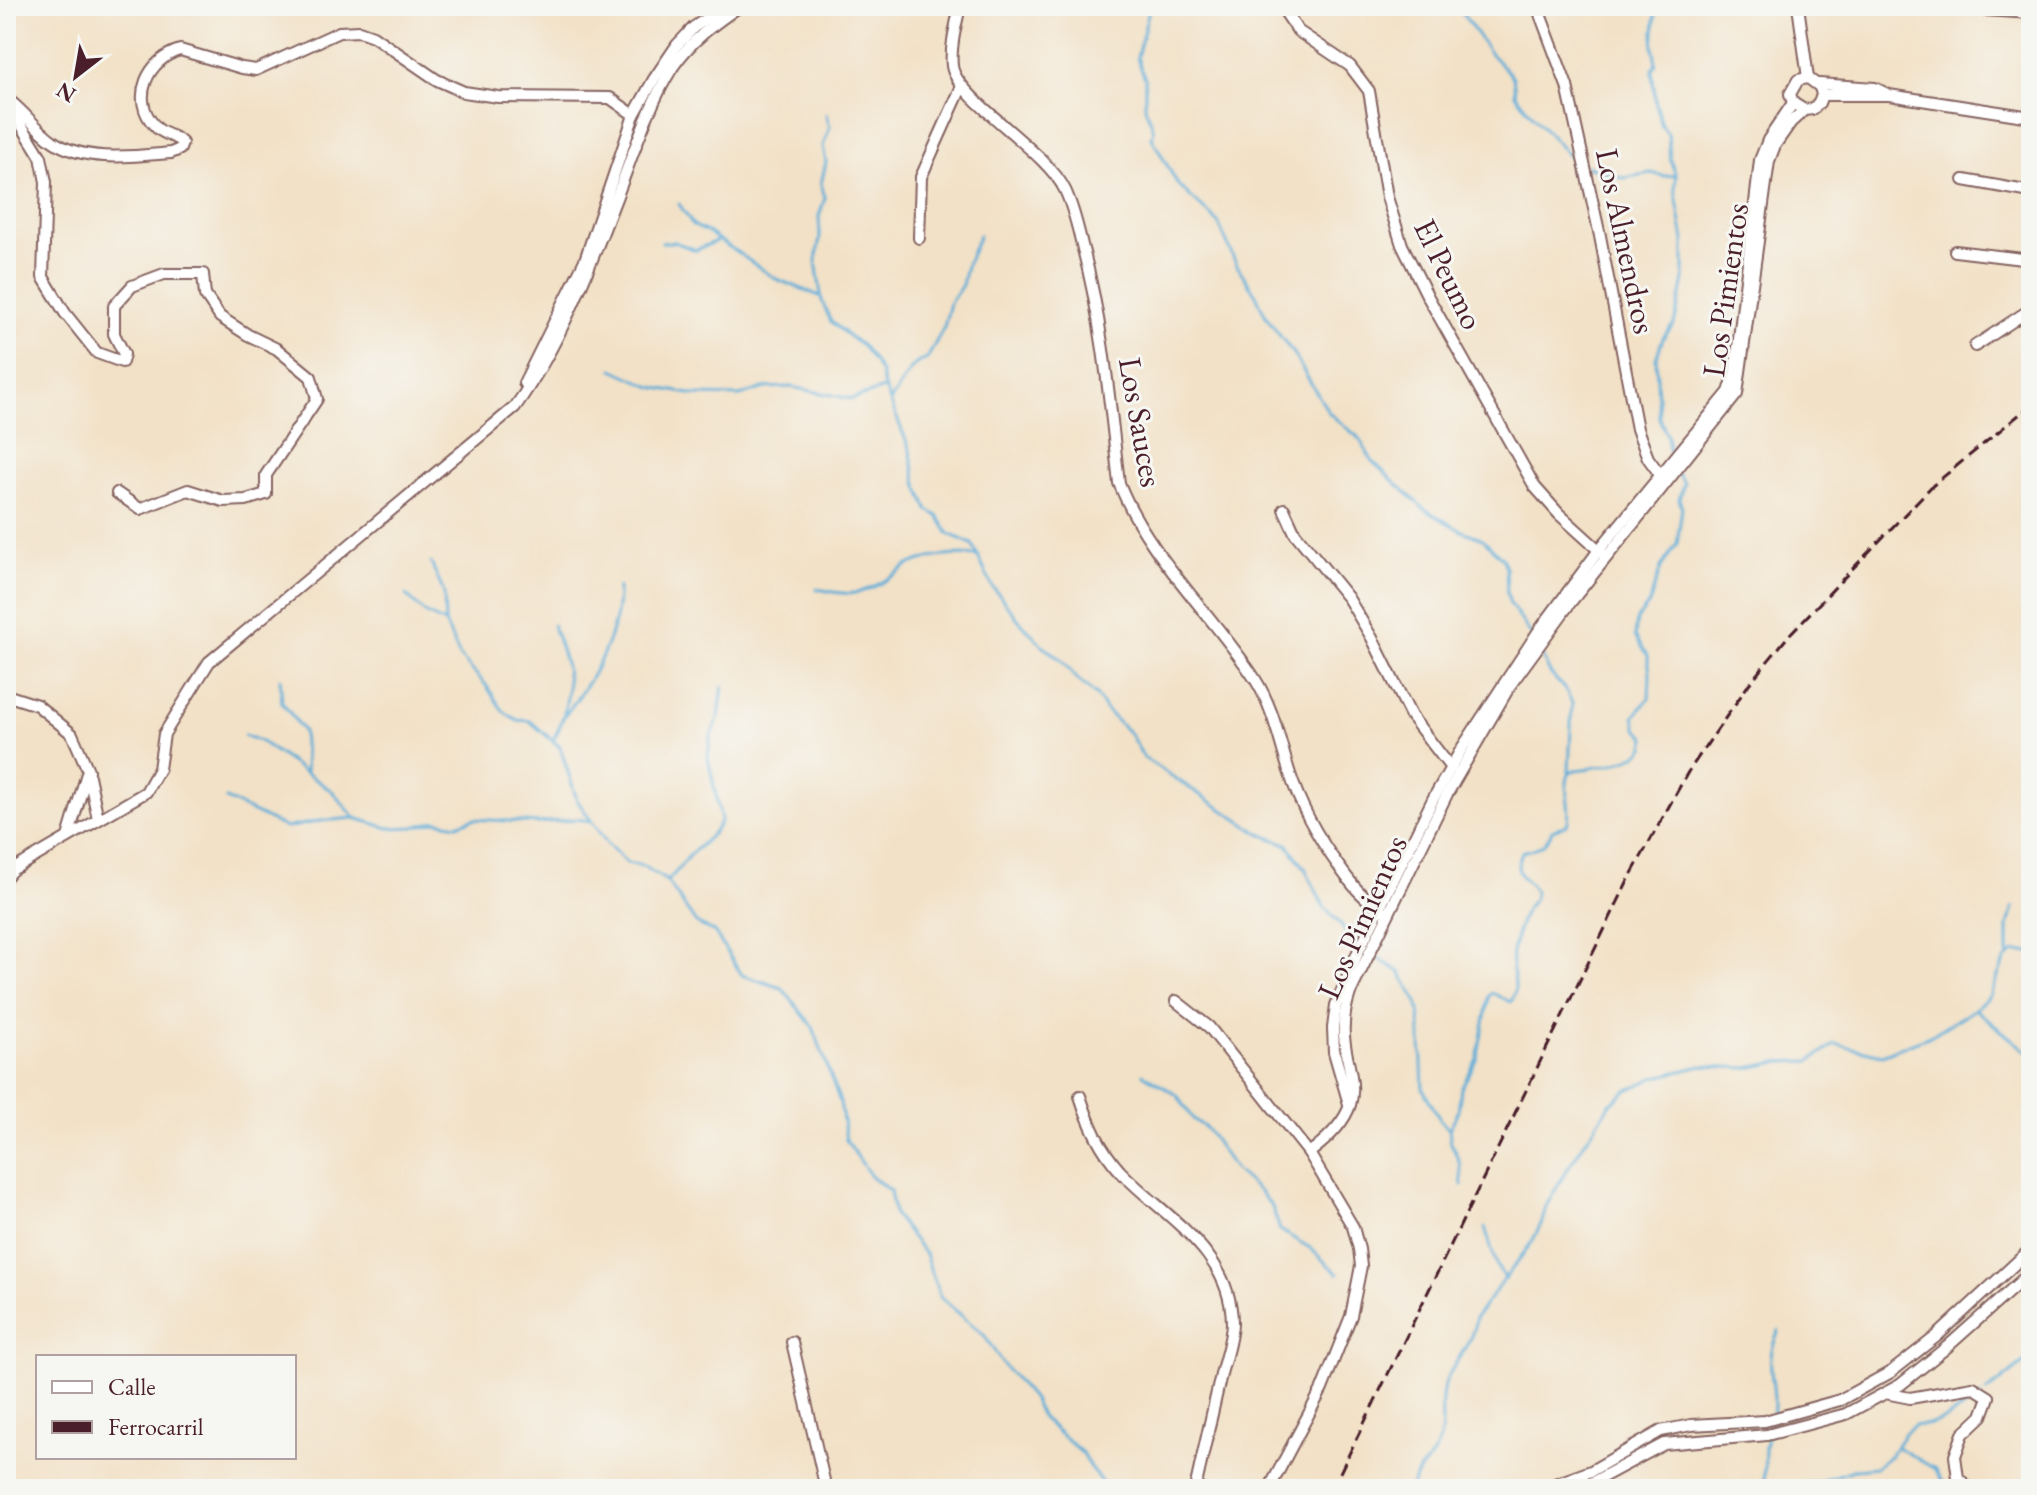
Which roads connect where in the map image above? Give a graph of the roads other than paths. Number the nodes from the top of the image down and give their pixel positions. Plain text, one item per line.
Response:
1 (726, 6) edge
2 (740, 6) edge
3 (960, 6) edge
4 (1281, 6) edge
5 (1537, 6) edge
6 (1798, 6) edge
7 (1923, 6) edge
8 (2007, 10) edge
9 (2031, 13) edge
10 (1808, 78) junction
11 (962, 86) junction
12 (1820, 89) junction
13 (6, 100) edge
14 (1793, 103) junction
15 (1804, 110) junction
16 (634, 115) junction
17 (2031, 117) edge
18 (1964, 180) dead end
19 (2031, 192) edge
20 (919, 238) dead end
21 (1955, 251) dead end
22 (2031, 260) edge
23 (2031, 309) edge
24 (1975, 346) dead end
25 (524, 383) dead end
26 (1663, 480) junction
27 (117, 493) dead end
28 (1284, 509) dead end
29 (1603, 554) junction
30 (6, 695) edge
31 (1451, 768) junction
32 (88, 770) junction
33 (98, 819) junction
34 (68, 837) junction
35 (6, 877) edge
36 (1383, 910) junction
37 (1176, 1001) dead end
38 (1080, 1096) dead end
39 (1309, 1153) junction
40 (2031, 1249) edge
41 (2031, 1272) edge
42 (792, 1342) dead end
43 (1885, 1393) junction
44 (1547, 1488) edge
45 (826, 1489) edge
46 (1195, 1489) edge
47 (1269, 1489) edge
48 (1580, 1489) edge
49 (1970, 1489) edge

1 - 16 street
2 - 33 street
3 - 11 street
4 - 29 street, El Peumo
5 - 26 street, Los Almendros
6 - 10 street
7 - 8 street
8 - 9 street
10 - 12 street
10 - 14 street
11 - 20 street
11 - 36 street, Los Sauces
12 - 15 street
12 - 17 street
13 - 16 street
13 - 27 street
14 - 15 street
14 - 26 street, Los Pimientos
15 - 26 street, Los Pimientos
16 - 25 street
18 - 19 street
21 - 22 street
23 - 24 street
26 - 29 street, Los Pimientos
28 - 31 street
29 - 31 street, Los Pimientos
29 - 36 street, Los Pimientos
30 - 32 street
31 - 36 street, Los Pimientos
32 - 33 street
32 - 34 street
33 - 34 street
34 - 35 street
36 - 39 street, Los Pimientos
37 - 39 street
38 - 46 street
39 - 47 street
40 - 44 street
41 - 43 street
42 - 45 street
43 - 48 street
43 - 49 street

